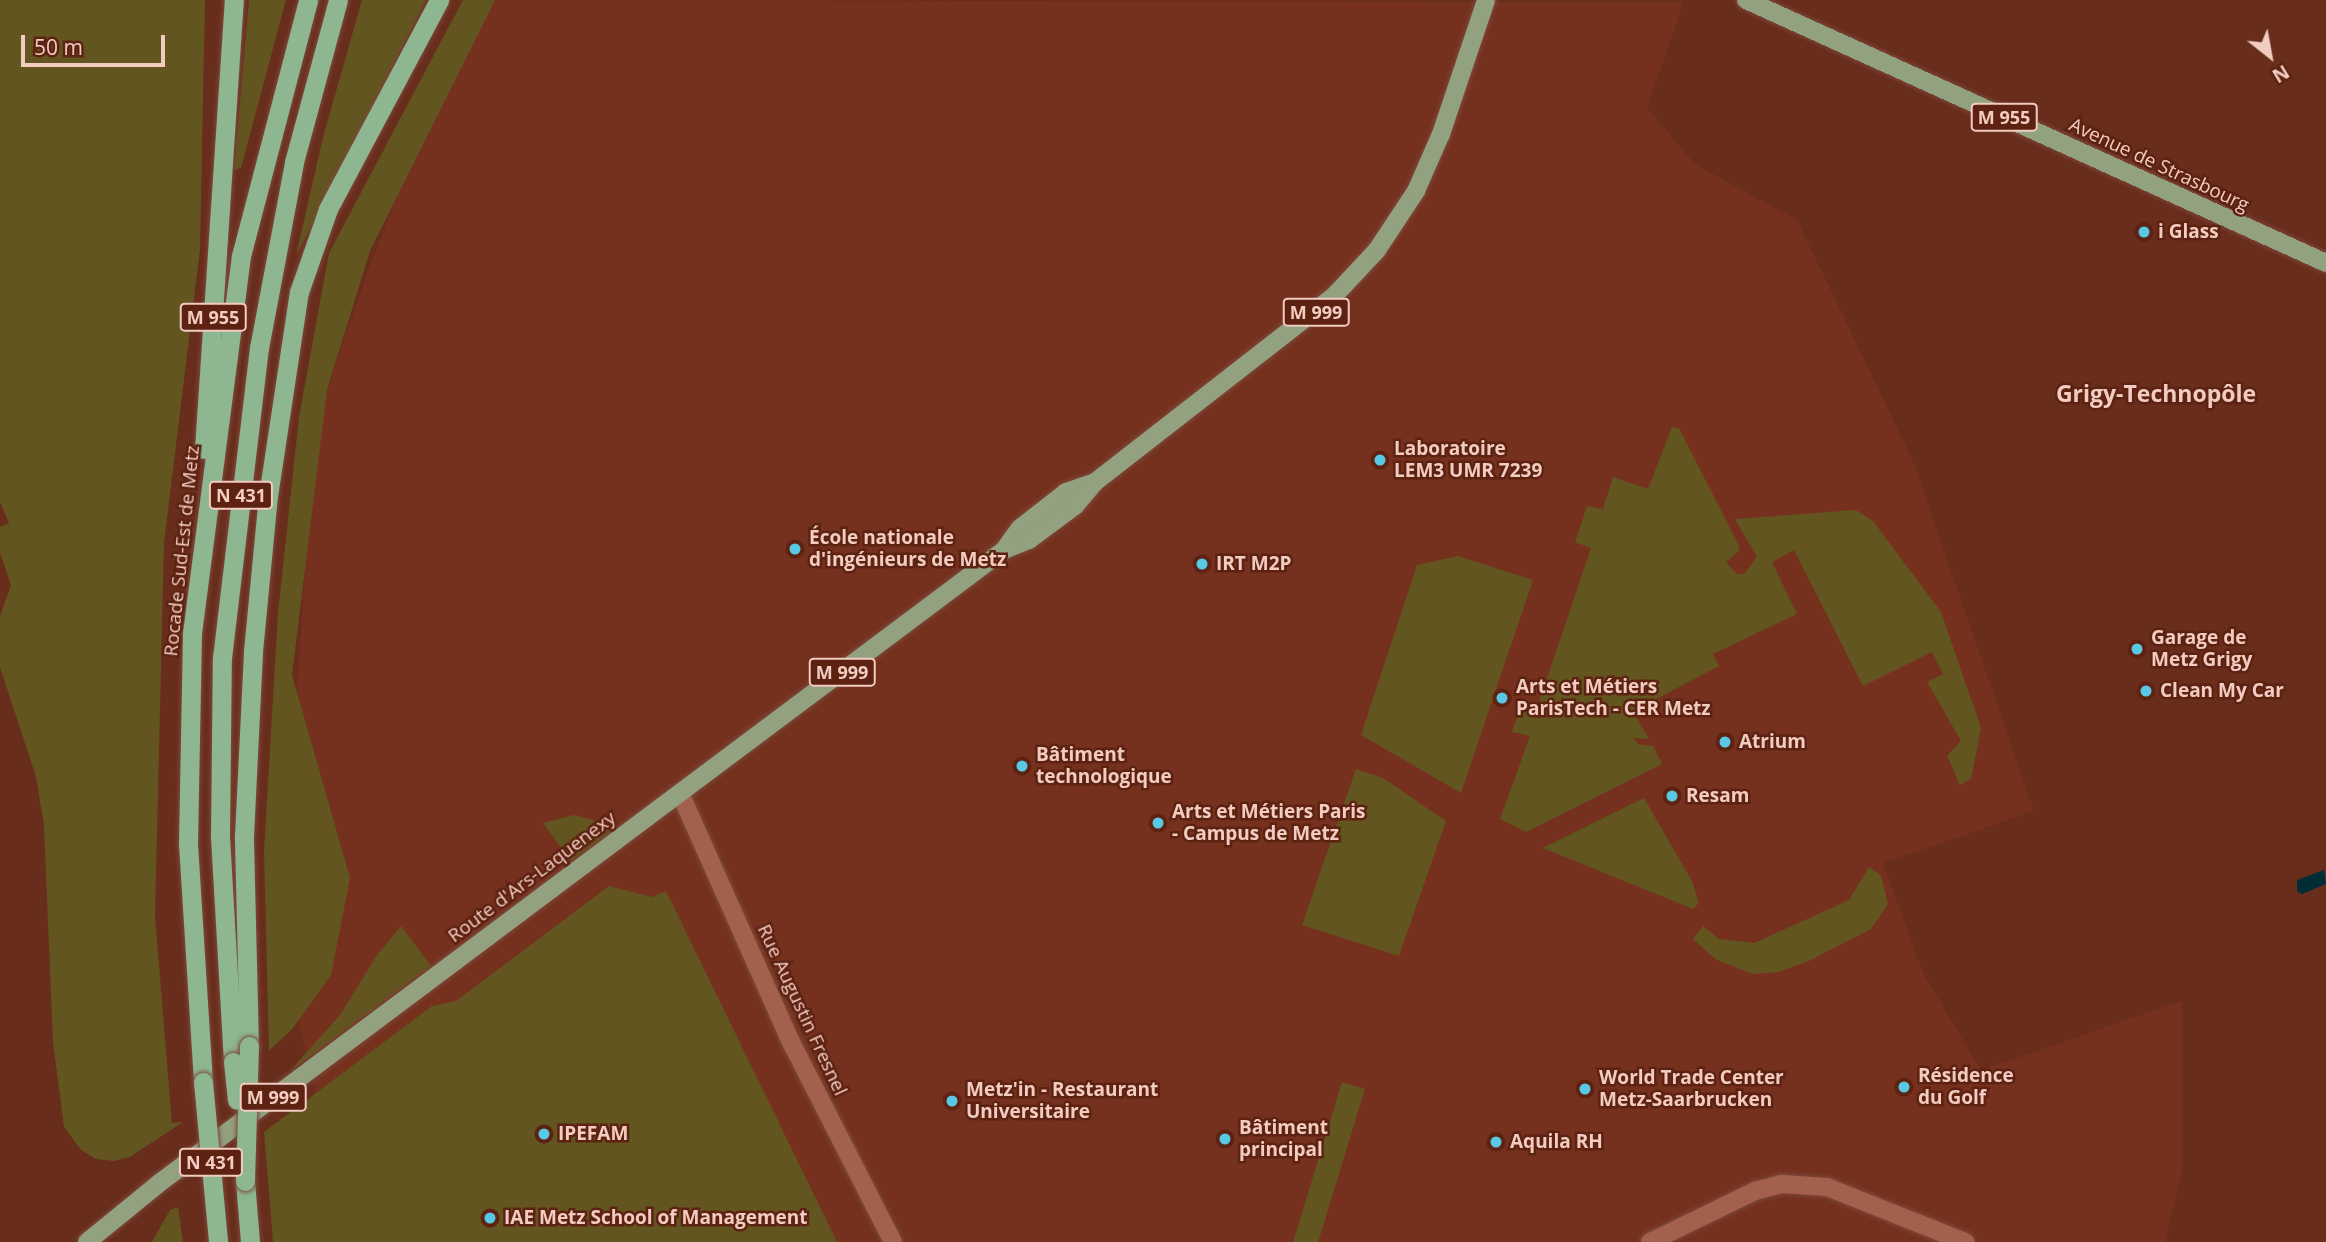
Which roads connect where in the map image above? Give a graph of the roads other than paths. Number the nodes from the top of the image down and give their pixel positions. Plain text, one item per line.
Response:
1 (234, 0) edge
2 (308, 0) edge
3 (338, 0) edge
4 (439, 0) edge
5 (1486, 0) edge
6 (1746, 0) edge
7 (2326, 263) edge
8 (192, 633) junction
9 (680, 793) junction
10 (245, 1181) junction
11 (87, 1242) edge
12 (218, 1242) edge
13 (250, 1242) edge
14 (892, 1242) edge
15 (1650, 1242) edge
16 (1965, 1242) edge

1 - 8 highway, M 955
2 - 8 highway, Rocade Sud-Est de Metz / N 431
3 - 10 highway, N 431, bridge
4 - 10 highway, bridge
5 - 9 main road, Route d'Ars-Laquenexy / M 999
6 - 7 main road, Avenue de Strasbourg / M 955
8 - 12 highway, Rocade Sud-Est de Metz / N 431, bridge
9 - 11 main road, Route d'Ars-Laquenexy / M 999
9 - 14 street, Rue Augustin Fresnel
10 - 13 highway, N 431
15 - 16 street

